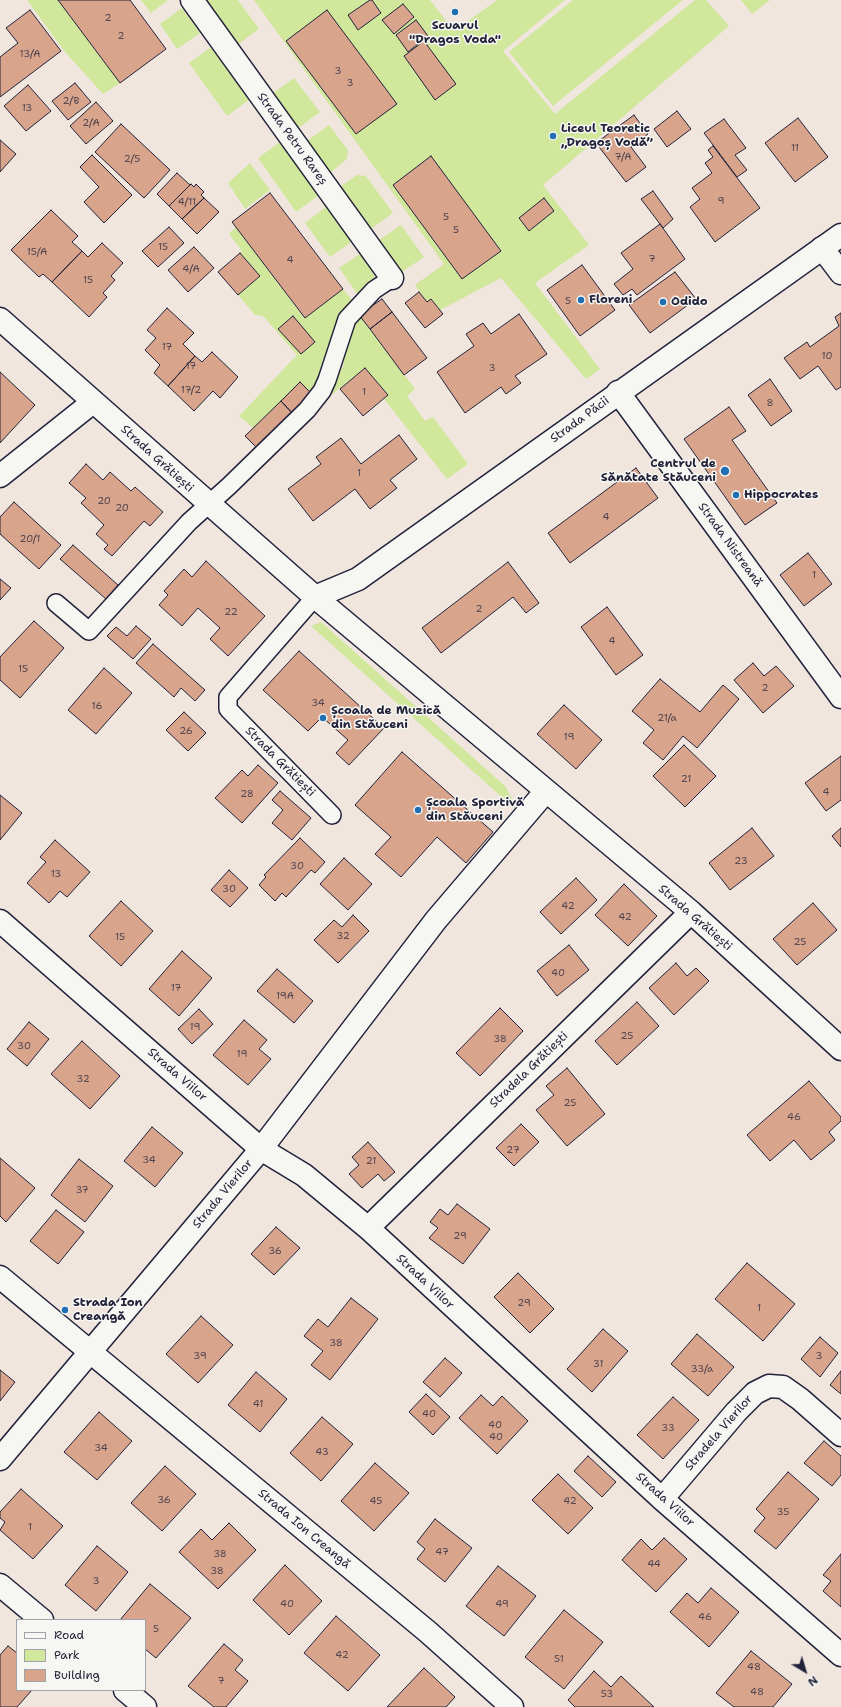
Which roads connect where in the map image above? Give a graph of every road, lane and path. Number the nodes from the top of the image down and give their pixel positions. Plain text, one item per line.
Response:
1 (192, 0) edge
2 (841, 234) edge
3 (822, 248) junction
4 (841, 273) edge
5 (392, 278) joint
6 (0, 320) edge
7 (618, 392) junction
8 (93, 402) junction
9 (0, 476) edge
10 (209, 505) junction
11 (314, 597) junction
12 (56, 603) dead end
13 (841, 697) edge
14 (546, 791) junction
15 (332, 815) dead end
16 (690, 912) junction
17 (0, 921) edge
18 (841, 1049) edge
19 (261, 1148) junction
20 (368, 1228) junction
21 (0, 1277) edge
22 (90, 1351) junction
23 (841, 1435) edge
24 (0, 1459) edge
25 (662, 1499) junction
26 (0, 1585) edge
27 (41, 1619) edge
28 (841, 1655) edge
29 (126, 1691) edge
30 (146, 1707) edge
31 (512, 1707) edge

1 - 5 street, Strada Petru Rareș
2 - 3 street, Strada Păcii
3 - 4 street
3 - 7 street, Strada Păcii
5 - 10 lane
6 - 8 street, Strada Grătiești
7 - 11 street, Strada Păcii
7 - 13 street, Strada Nistreană
8 - 9 street
8 - 10 street, Strada Grătiești
10 - 11 street, Strada Grătiești
10 - 12 lane
11 - 14 street, Strada Grătiești
11 - 15 lane, Strada Grătiești
14 - 16 street, Strada Grătiești
14 - 19 street, Strada Vierilor
16 - 18 street, Strada Grătiești
16 - 20 street, Stradela Grătiești
17 - 19 street, Strada Viilor
19 - 20 street, Strada Viilor
19 - 22 street, Strada Vierilor
20 - 25 street, Strada Viilor
21 - 22 street, Strada Ion Creangă
22 - 24 street, Strada Vierilor
22 - 31 street, Strada Ion Creangă
23 - 25 street, Stradela Vierilor
25 - 28 street, Strada Viilor
26 - 27 street
29 - 30 street

